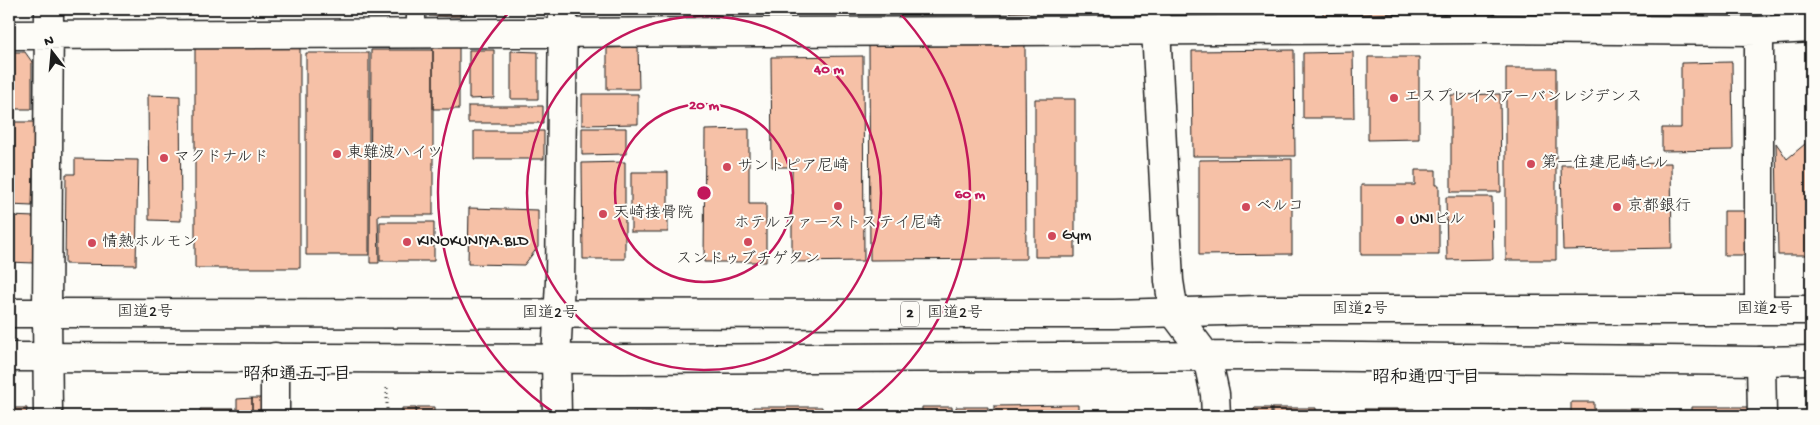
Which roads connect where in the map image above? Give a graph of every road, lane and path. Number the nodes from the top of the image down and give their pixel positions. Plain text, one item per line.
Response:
1 (1479, 19) edge
2 (1156, 20) edge
3 (416, 21) edge
4 (563, 21) edge
5 (49, 22) edge
6 (1811, 28) edge
7 (1759, 31) junction
8 (9, 35) edge
9 (1759, 310) junction
10 (1811, 310) edge
11 (9, 313) edge
12 (47, 313) junction
13 (1174, 313) junction
14 (558, 314) junction
15 (9, 357) edge
16 (48, 357) junction
17 (275, 357) junction
18 (1208, 357) junction
19 (556, 359) junction
20 (1761, 360) junction
21 (1811, 360) edge
22 (387, 388) dead end
23 (48, 416) edge
24 (275, 416) edge
25 (387, 416) edge
26 (557, 416) edge
27 (1216, 416) edge
28 (1762, 416) edge

1 - 2 main road
1 - 7 main road
2 - 4 main road
2 - 13 main road
3 - 4 main road
3 - 5 main road
4 - 14 main road
5 - 8 main road
5 - 12 main road
6 - 7 main road
7 - 9 main road
9 - 10 main road, 国道2号 / 2
9 - 13 main road, 国道2号 / 2
11 - 12 main road, 国道2号 / 2
12 - 14 main road, 国道2号 / 2
12 - 16 main road
13 - 14 main road, 国道2号 / 2
13 - 18 main road
14 - 19 main road
15 - 16 main road
16 - 17 main road
16 - 23 main road
17 - 19 main road
17 - 24 main road
18 - 19 main road
18 - 20 main road
18 - 27 main road
19 - 26 main road
20 - 21 main road
20 - 28 main road
22 - 25 path

